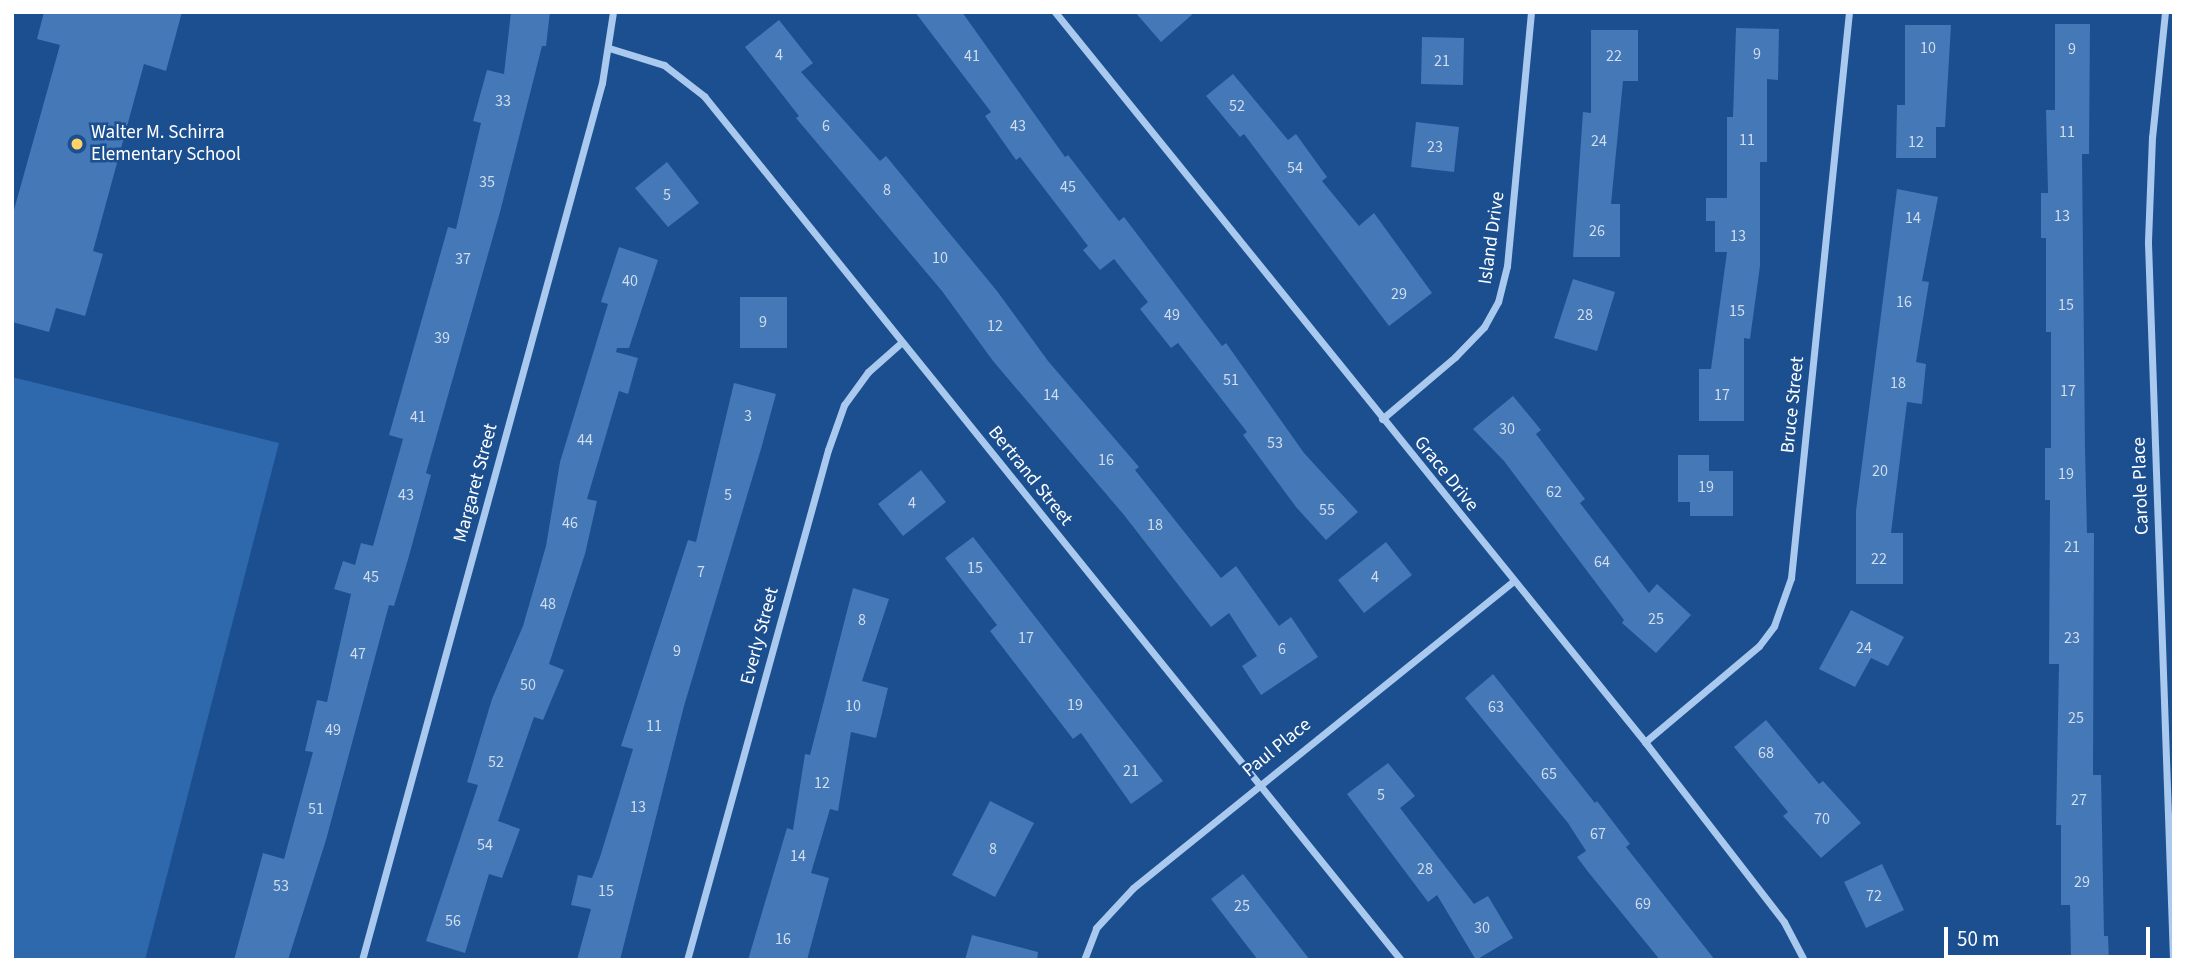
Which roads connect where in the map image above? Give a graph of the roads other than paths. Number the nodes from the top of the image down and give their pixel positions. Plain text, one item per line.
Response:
1 (613, 12) edge
2 (1055, 12) edge
3 (1531, 12) edge
4 (1849, 12) edge
5 (2165, 12) edge
6 (609, 48) junction
7 (902, 342) junction
8 (1382, 419) junction
9 (1512, 582) junction
10 (1646, 742) junction
11 (1258, 784) junction
12 (362, 960) edge
13 (687, 960) edge
14 (1084, 960) edge
15 (1401, 960) edge
16 (1804, 960) edge
17 (2173, 960) edge

1 - 6 street, Margaret Street
2 - 8 street, Grace Drive
3 - 8 street, Island Drive
4 - 10 street, Bruce Street
5 - 17 street, Carole Place
6 - 7 street, Bertrand Street
6 - 12 street, Margaret Street
7 - 11 street, Bertrand Street
7 - 13 street, Everly Street
8 - 9 street, Grace Drive
9 - 10 street, Grace Drive
9 - 11 street, Paul Place
10 - 16 street, Grace Drive
11 - 14 street, Paul Place
11 - 15 street, Bertrand Street

